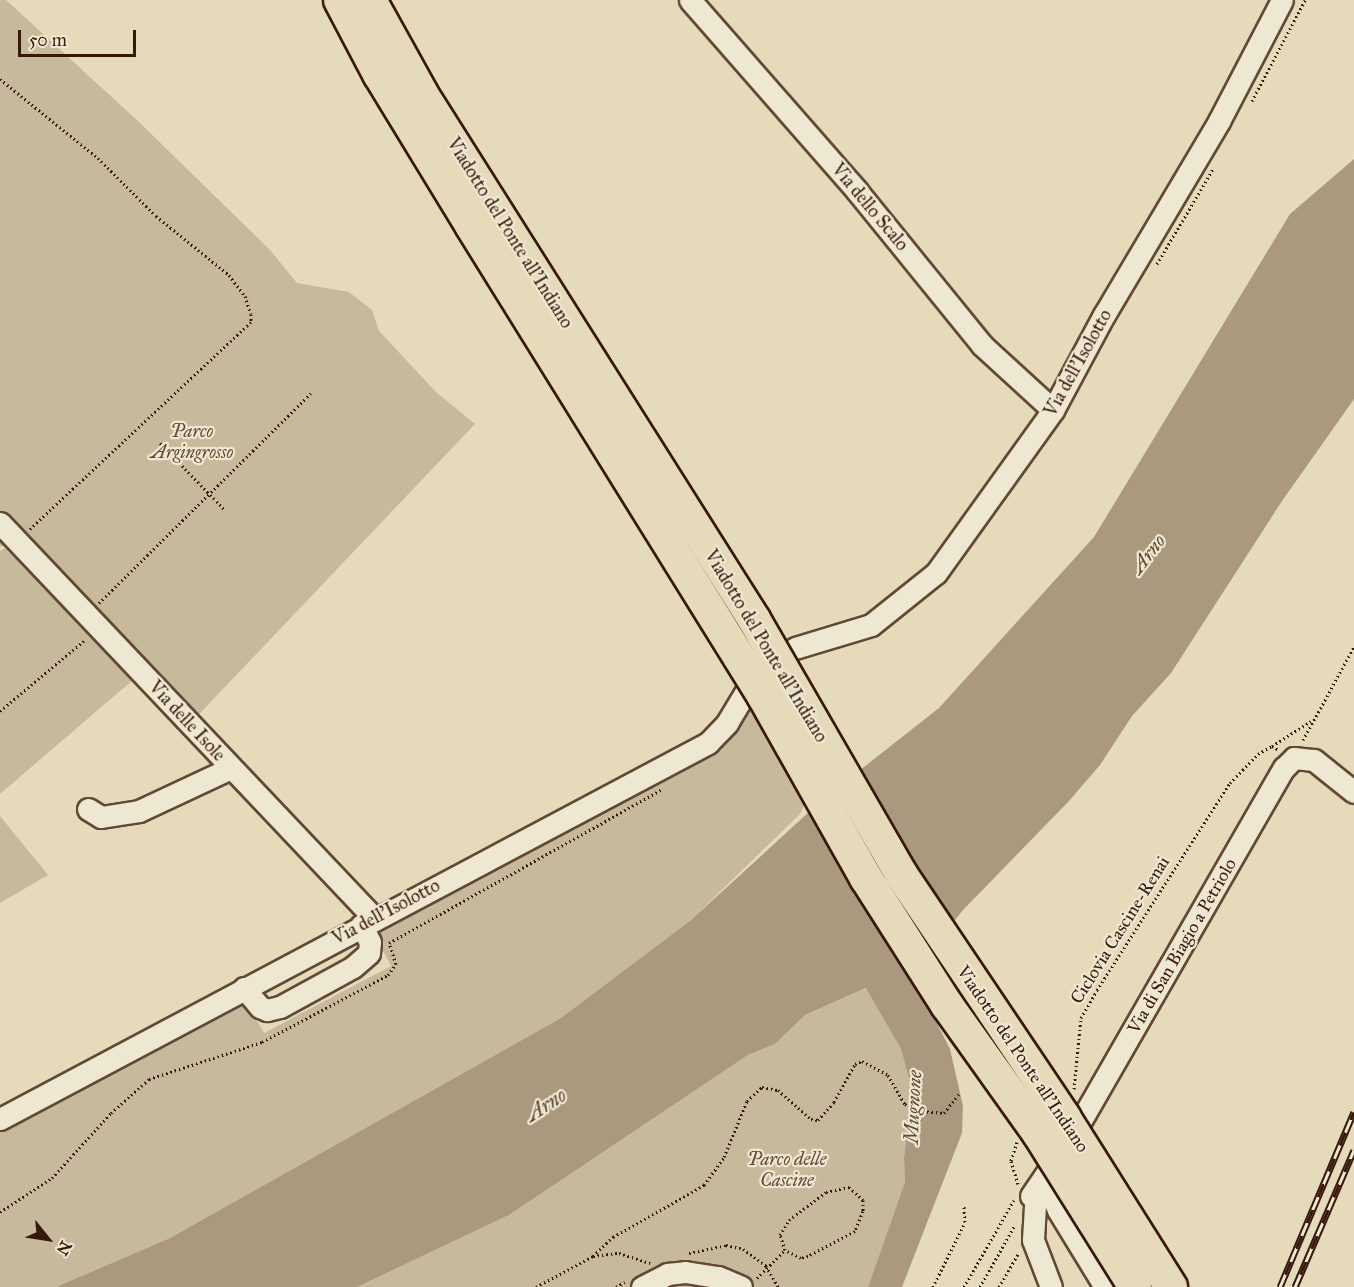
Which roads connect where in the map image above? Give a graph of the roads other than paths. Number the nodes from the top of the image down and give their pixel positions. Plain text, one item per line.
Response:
1 (340, 0) edge
2 (370, 0) edge
3 (690, 0) edge
4 (1282, 0) edge
5 (1053, 410) junction
6 (0, 523) edge
7 (795, 648) dead end
8 (751, 683) dead end
9 (231, 768) junction
10 (1354, 792) edge
11 (88, 808) dead end
12 (368, 921) junction
13 (244, 988) junction
14 (0, 1119) edge
15 (1033, 1188) junction
16 (703, 1278) junction
17 (741, 1285) edge
18 (642, 1287) edge
19 (680, 1287) edge
20 (1051, 1287) edge
21 (1105, 1287) edge
22 (1135, 1287) edge
23 (1171, 1287) edge

1 - 22 highway, Viadotto del Ponte all'Indiano, bridge
2 - 23 highway, Viadotto del Ponte all'Indiano, bridge
3 - 5 street, Via dello Scalo
4 - 5 street, Via dell'Isolotto
5 - 7 street, Via dell'Isolotto
6 - 9 street, Via delle Isole
8 - 12 street, Via dell'Isolotto
9 - 11 street
9 - 12 street, Via delle Isole
10 - 15 street, Via di San Biagio a Petriolo
12 - 13 street, Via dell'Isolotto
12 - 13 street
13 - 14 street, Via dell'Isolotto
15 - 20 street
15 - 21 street
16 - 17 street
16 - 18 street
16 - 19 street

